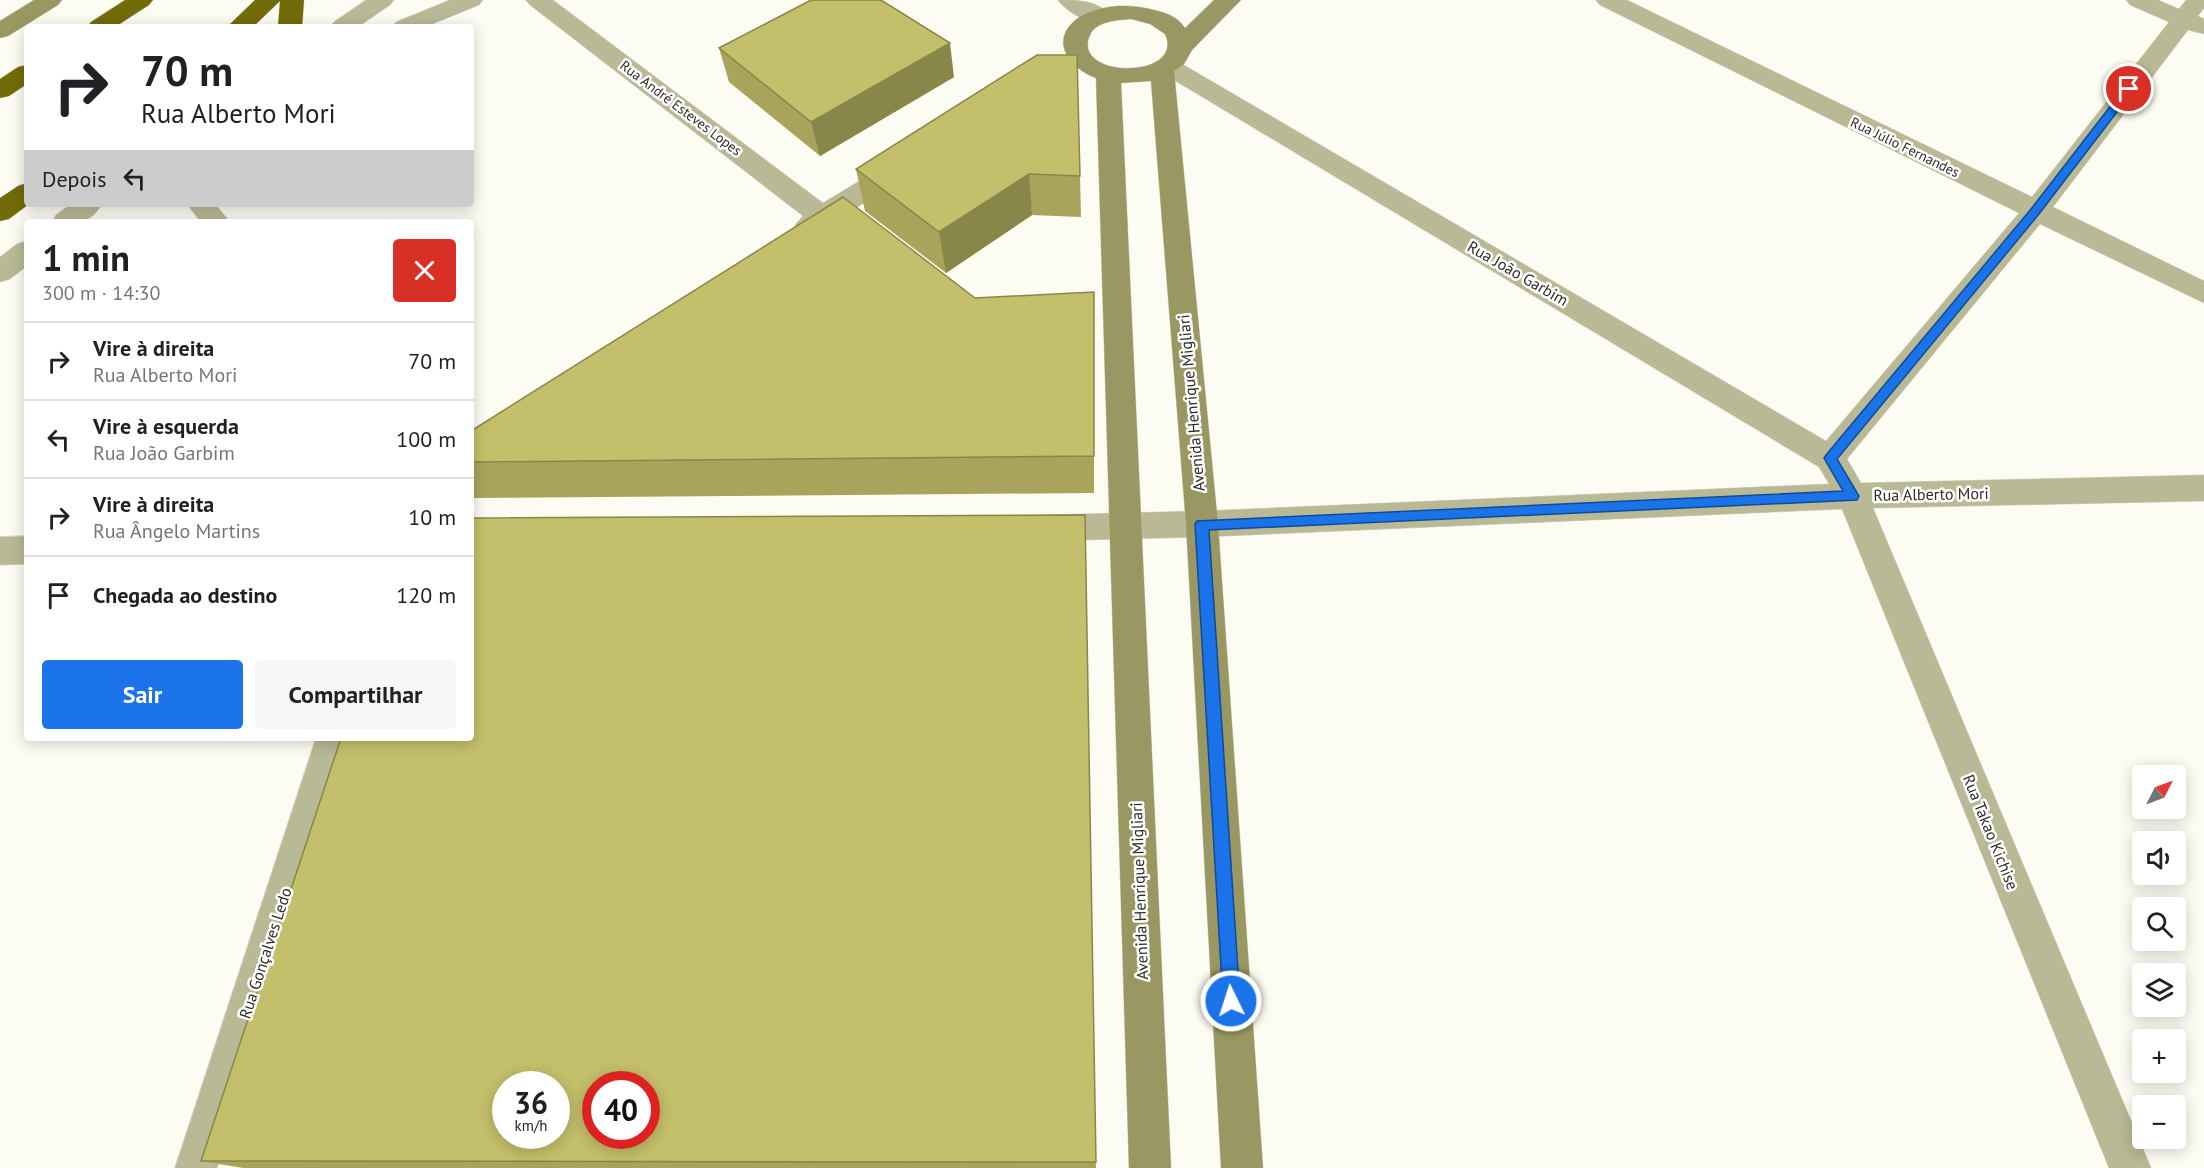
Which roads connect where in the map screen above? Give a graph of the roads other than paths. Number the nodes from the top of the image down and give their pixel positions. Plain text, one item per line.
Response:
1 (50, 0) edge
2 (141, 0) edge
3 (270, 0) edge
4 (292, 0) edge
5 (382, 0) edge
6 (471, 0) edge
7 (538, 0) edge
8 (1070, 0) edge
9 (1154, 0) edge
10 (1229, 0) edge
11 (1608, 0) edge
12 (2138, 0) edge
13 (1131, 12) junction
14 (2195, 15) edge
15 (1099, 17) junction
16 (104, 24) edge
17 (242, 24) edge
18 (290, 24) edge
19 (346, 24) edge
20 (411, 24) edge
21 (0, 31) edge
22 (1170, 62) junction
23 (24, 75) edge
24 (1108, 75) junction
25 (0, 90) edge
26 (921, 155) edge
27 (24, 194) edge
28 (85, 207) edge
29 (203, 207) edge
30 (0, 212) edge
31 (2035, 212) junction
32 (823, 217) junction
33 (70, 219) edge
34 (213, 219) edge
35 (792, 236) edge
36 (24, 253) edge
37 (0, 272) edge
38 (2204, 293) edge
39 (1830, 458) junction
40 (2204, 488) edge
41 (1852, 496) junction
42 (1202, 524) junction
43 (1125, 527) junction
44 (1006, 529) edge
45 (0, 550) edge
46 (24, 550) edge
47 (333, 741) edge
48 (196, 1168) edge
49 (1150, 1168) edge
50 (1242, 1168) edge
51 (2130, 1168) edge

1 - 21 street
2 - 16 highway
3 - 17 highway
4 - 18 highway
5 - 19 street
6 - 20 street
7 - 32 street, Rua André Esteves Lopes
8 - 15 street
9 - 13 street
10 - 22 street
11 - 31 street, Rua Júlio Fernandes
12 - 14 street
13 - 15 street
13 - 22 street
14 - 31 street
15 - 24 street
22 - 24 street
22 - 39 street, Rua João Garbim
22 - 42 street, Avenida Henrique Migliari
23 - 25 highway
24 - 43 street, Avenida Henrique Migliari
26 - 32 street
27 - 30 highway
28 - 33 street
29 - 34 street
31 - 38 street, Rua Júlio Fernandes
31 - 39 street
32 - 35 street
36 - 37 street
39 - 41 street, Rua João Garbim
40 - 41 street, Rua Alberto Mori
41 - 42 street, Rua Alberto Mori
41 - 51 street, Rua Takao Kichise
42 - 43 street, Rua Alberto Mori
42 - 50 street, Avenida Henrique Migliari
43 - 44 street, Rua Alberto Mori
43 - 49 street, Avenida Henrique Migliari
45 - 46 street
47 - 48 street, Rua Gonçalves Ledo

